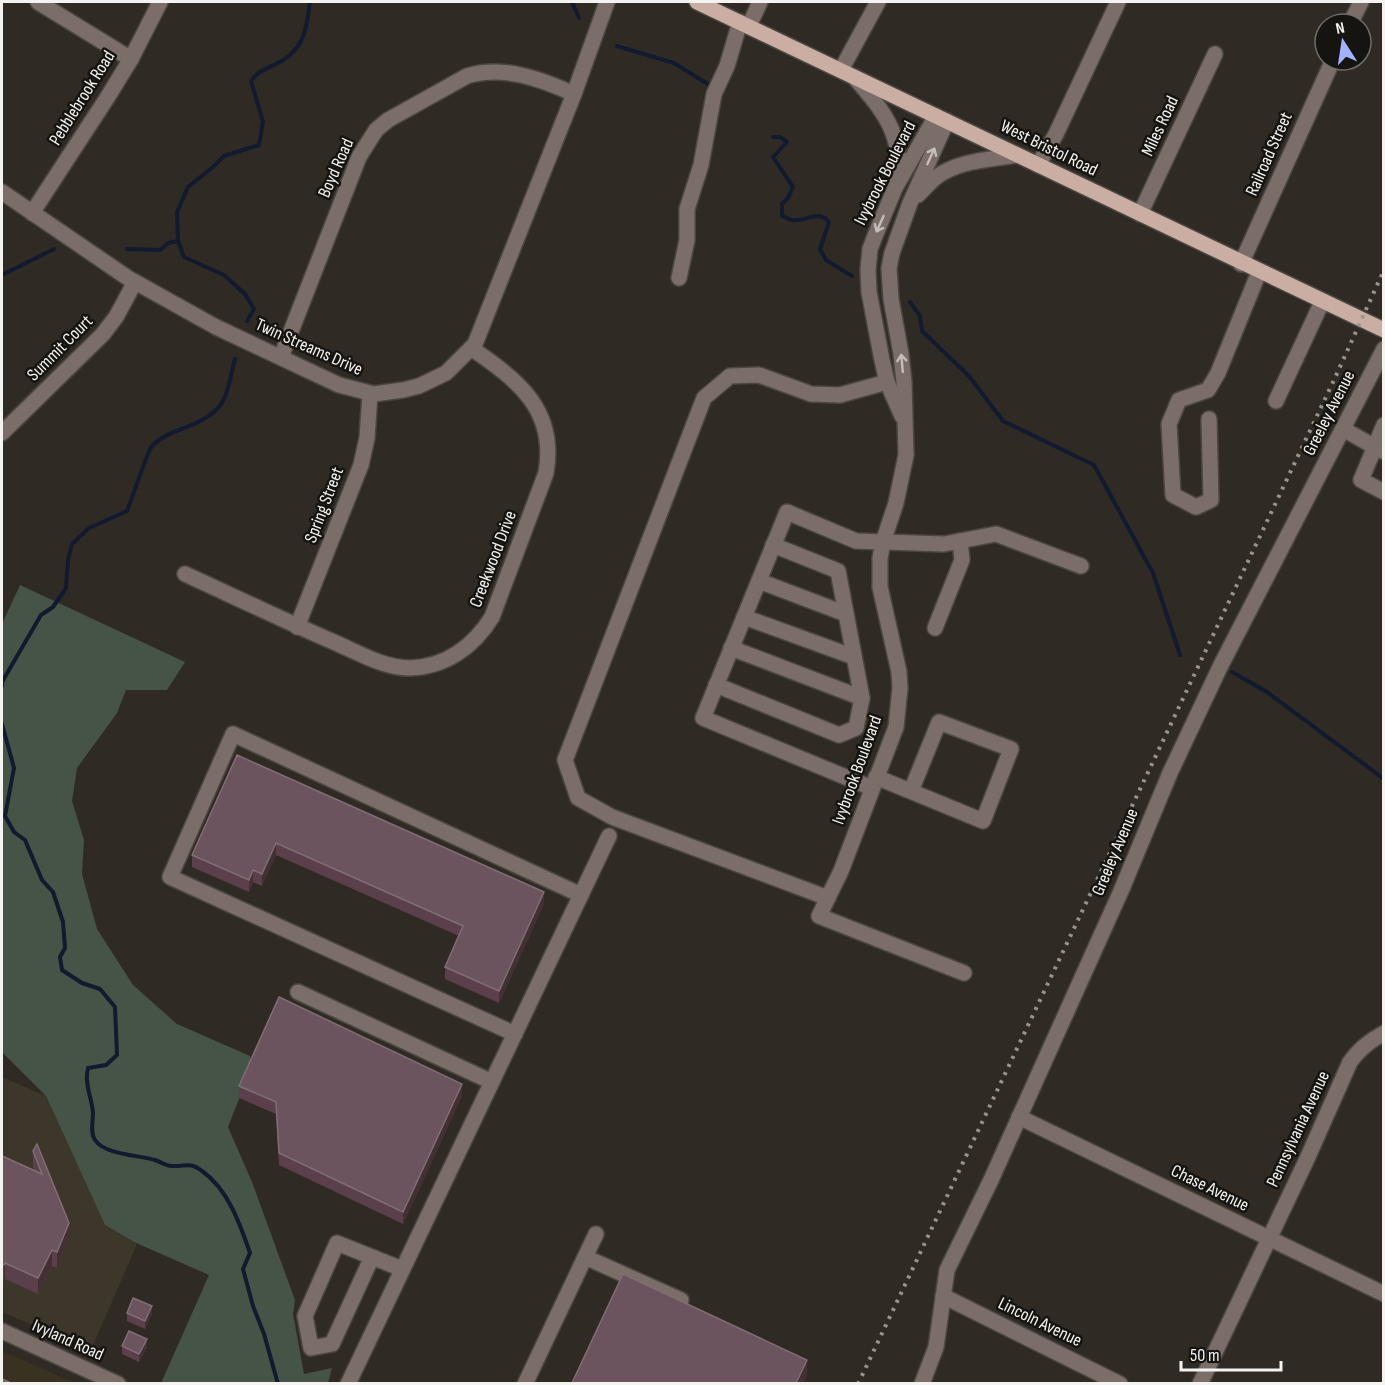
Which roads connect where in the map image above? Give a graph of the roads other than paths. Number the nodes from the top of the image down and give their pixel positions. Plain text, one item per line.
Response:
1 (38, 2) edge
2 (160, 2) edge
3 (607, 2) edge
4 (702, 2) edge
5 (760, 2) edge
6 (878, 2) edge
7 (1118, 2) edge
8 (745, 24) junction
9 (1215, 54) dead end
10 (131, 59) junction
11 (1328, 72) edge
12 (847, 74) junction
13 (574, 94) junction
14 (941, 119) junction
15 (1017, 154) junction
16 (1038, 165) junction
17 (895, 188) junction
18 (2, 192) edge
19 (910, 203) junction
20 (32, 213) junction
21 (1140, 214) junction
22 (1241, 264) junction
23 (1259, 272) junction
24 (679, 278) dead end
25 (135, 282) junction
26 (1322, 302) junction
27 (1383, 330) edge
28 (471, 348) junction
29 (1383, 349) edge
30 (281, 357) junction
31 (887, 382) junction
32 (370, 394) junction
33 (1276, 401) dead end
34 (1209, 419) dead end
35 (904, 422) junction
36 (1383, 425) edge
37 (1343, 429) junction
38 (2, 433) edge
39 (1379, 449) edge
40 (1383, 492) edge
41 (960, 541) junction
42 (883, 542) junction
43 (773, 545) junction
44 (1081, 566) dead end
45 (185, 574) dead end
46 (759, 581) junction
47 (846, 614) junction
48 (744, 617) junction
49 (297, 627) junction
50 (935, 628) dead end
51 (731, 648) junction
52 (854, 657) junction
53 (716, 685) junction
54 (862, 698) junction
55 (874, 782) junction
56 (911, 791) junction
57 (609, 836) dead end
58 (581, 895) junction
59 (828, 898) junction
60 (964, 973) dead end
61 (298, 992) dead end
62 (1383, 1033) edge
63 (515, 1034) junction
64 (492, 1082) junction
65 (1019, 1117) junction
66 (596, 1234) dead end
67 (1269, 1238) junction
68 (372, 1257) junction
69 (585, 1257) junction
70 (402, 1269) junction
71 (1383, 1294) edge
72 (943, 1296) junction
73 (681, 1300) edge
74 (2, 1331) edge
75 (118, 1383) edge
76 (348, 1383) edge
77 (525, 1383) edge
78 (922, 1383) edge
79 (1120, 1383) edge
80 (1200, 1383) edge

1 - 10 street
2 - 10 street, Pebblebrook Road
3 - 13 street, Twin Streams Drive
4 - 8 main road, West Bristol Road
5 - 8 street
6 - 12 street
7 - 16 street
8 - 12 main road, West Bristol Road
8 - 24 street
9 - 21 street, Miles Road
10 - 20 street, Pebblebrook Road
11 - 22 street, Railroad Street
12 - 14 main road, West Bristol Road
12 - 17 street, Ivybrook Boulevard
13 - 28 street, Twin Streams Drive
13 - 30 street, Boyd Road
14 - 15 main road, West Bristol Road
14 - 17 street, Ivybrook Boulevard
19 -> 14 street, Ivybrook Boulevard
15 - 16 main road, West Bristol Road
15 - 19 street
16 - 21 main road, West Bristol Road
17 -> 31 street, Ivybrook Boulevard
18 - 20 street, Twin Streams Drive
35 -> 19 street, Ivybrook Boulevard
20 - 25 street, Twin Streams Drive
21 - 22 main road, West Bristol Road
22 - 23 main road, West Bristol Road
23 - 26 main road, West Bristol Road
23 - 34 street
25 - 30 street, Twin Streams Drive
25 - 38 street, Summit Court
26 - 27 main road, West Bristol Road
26 - 33 street
28 - 32 street, Twin Streams Drive
28 - 49 street, Creekwood Drive
29 - 37 street, Greeley Avenue
30 - 32 street, Twin Streams Drive
31 - 35 street, Ivybrook Boulevard
31 - 59 street
32 - 49 street, Spring Street
35 - 42 street, Ivybrook Boulevard
36 - 39 street
37 - 39 street
37 - 65 street, Greeley Avenue
39 - 40 street
41 - 42 street
41 - 44 street
41 - 50 street
42 - 43 street
42 - 55 street, Ivybrook Boulevard
43 - 46 street
43 - 47 street
45 - 49 street, Creekwood Drive
46 - 47 street
46 - 48 street
47 - 52 street
48 - 51 street
48 - 52 street
51 - 53 street
51 - 54 street
52 - 54 street
53 - 54 street
53 - 55 street
55 - 56 street
55 - 59 street, Ivybrook Boulevard
56 - 56 street
57 - 58 street
58 - 63 street
58 - 63 street
59 - 60 street, Ivybrook Boulevard
61 - 64 street
62 - 67 street, Pennsylvania Avenue
63 - 64 street
64 - 70 street
65 - 67 street, Chase Avenue
65 - 72 street, Greeley Avenue
66 - 69 street
67 - 71 street, Chase Avenue
67 - 80 street, Pennsylvania Avenue
68 - 68 street
68 - 70 street
69 - 73 street
69 - 77 street
70 - 76 street
72 - 78 street, Greeley Avenue
72 - 79 street, Lincoln Avenue
74 - 75 street, Ivyland Road

